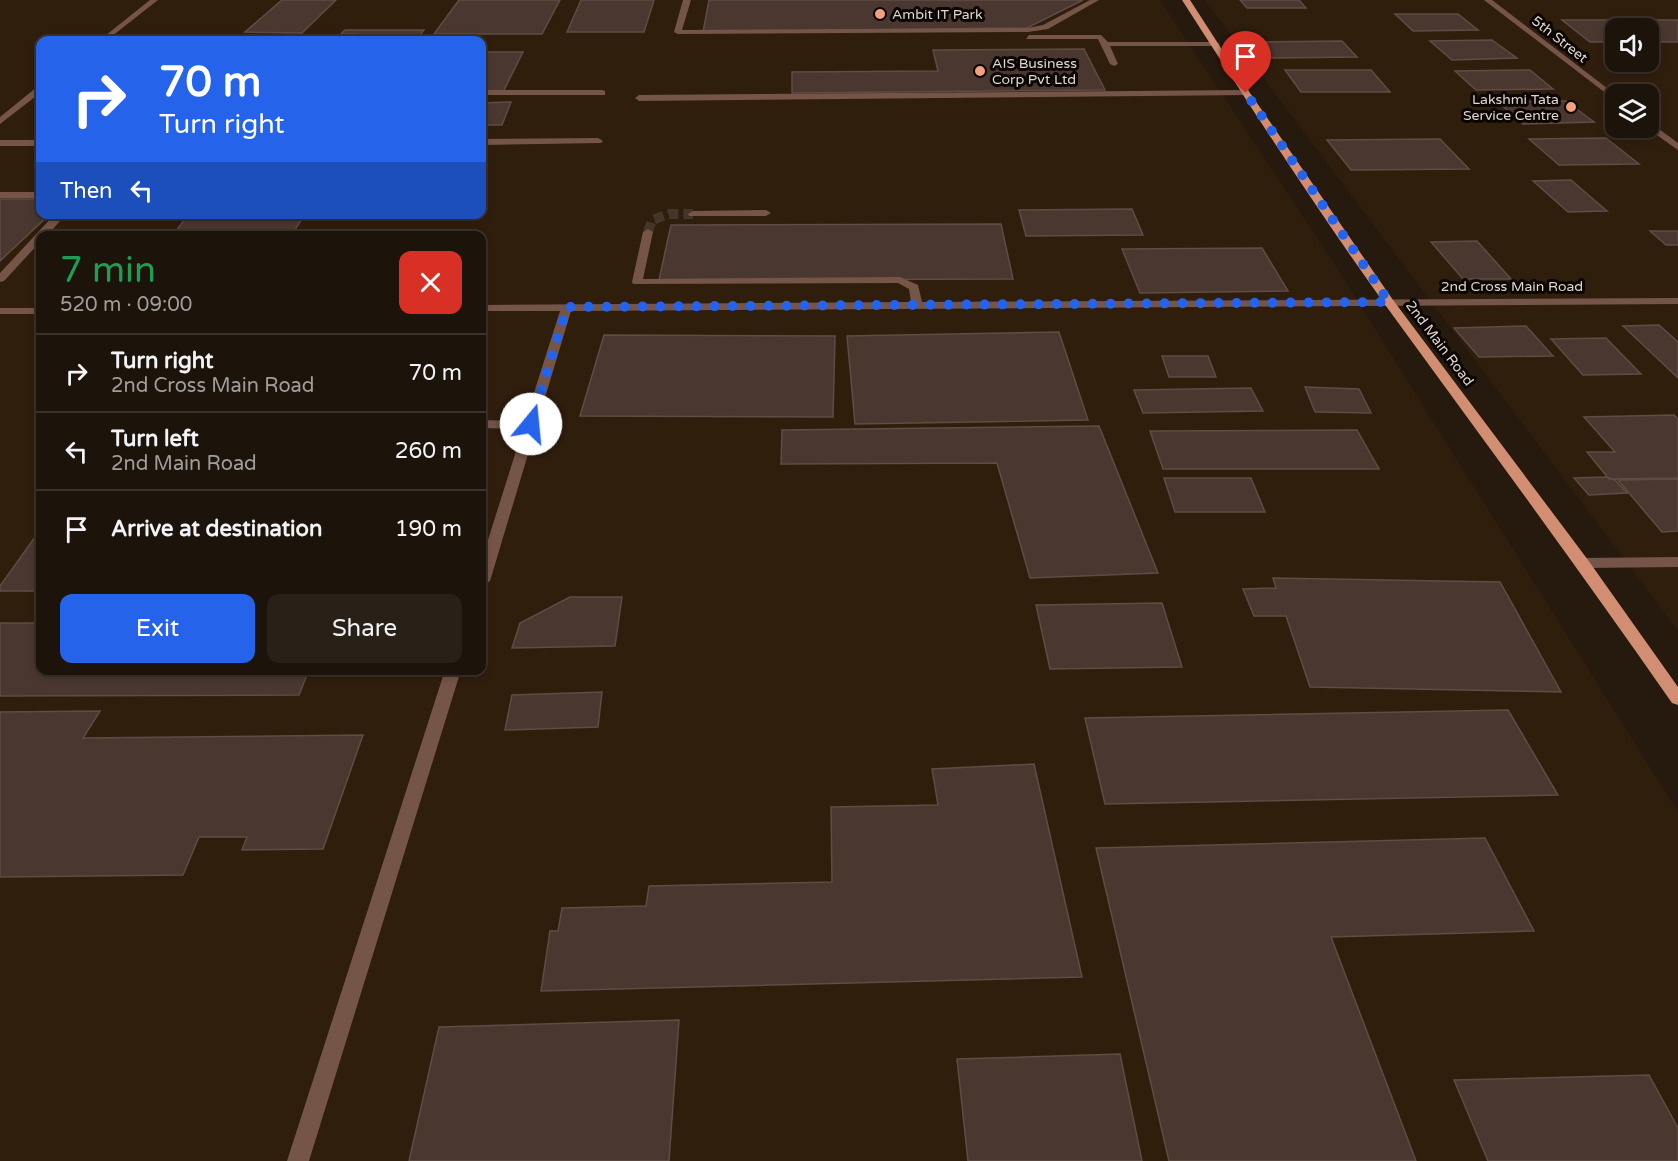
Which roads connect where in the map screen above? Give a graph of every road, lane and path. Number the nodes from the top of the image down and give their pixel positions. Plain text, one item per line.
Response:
1 (154, 0) edge
2 (687, 0) edge
3 (1095, 0) edge
4 (1186, 0) edge
5 (1488, 0) edge
6 (108, 36) edge
7 (768, 38) dead end
8 (1105, 44) junction
9 (1216, 44) junction
10 (1114, 64) dead end
11 (1605, 90) edge
12 (486, 93) edge
13 (602, 93) dead end
14 (1246, 93) junction
15 (36, 96) edge
16 (639, 98) dead end
17 (0, 121) edge
18 (1659, 132) edge
19 (598, 141) dead end
20 (486, 142) edge
21 (36, 143) edge
22 (0, 144) edge
23 (1678, 147) edge
24 (0, 195) edge
25 (36, 195) edge
26 (766, 213) dead end
27 (693, 214) tunnel mouth
28 (56, 219) edge
29 (46, 231) edge
30 (648, 232) tunnel mouth
31 (36, 241) edge
32 (0, 279) edge
33 (637, 282) junction
34 (1678, 301) edge
35 (1389, 302) junction
36 (916, 305) junction
37 (635, 306) junction
38 (567, 307) junction
39 (486, 308) edge
40 (0, 311) edge
41 (36, 311) edge
42 (486, 424) edge
43 (531, 424) junction
44 (1678, 562) edge
45 (1583, 563) junction
46 (486, 568) edge
47 (451, 675) edge
48 (1678, 699) edge
49 (298, 1161) edge

1 - 6 street
2 - 3 street
4 - 9 main road, 2nd Main Road
5 - 11 street, 5th Street
7 - 8 street
8 - 9 street
8 - 10 street
9 - 14 main road, 2nd Main Road
12 - 13 street
14 - 16 street
14 - 35 main road, 2nd Main Road
15 - 17 street
18 - 23 street
19 - 20 street
21 - 22 street
24 - 25 street
26 - 27 street
28 - 29 street
30 - 33 street
31 - 32 street
33 - 36 street
33 - 37 street
34 - 35 street, 2nd Cross Main Road
35 - 36 street, 2nd Cross Main Road
35 - 45 main road, 2nd Main Road
36 - 37 street, 2nd Cross Main Road
37 - 38 street, 2nd Cross Main Road
38 - 39 street, 2nd Cross Main Road
38 - 43 street
40 - 41 street
42 - 43 street
43 - 46 street
44 - 45 street
45 - 48 main road, 2nd Main Road
47 - 49 street

